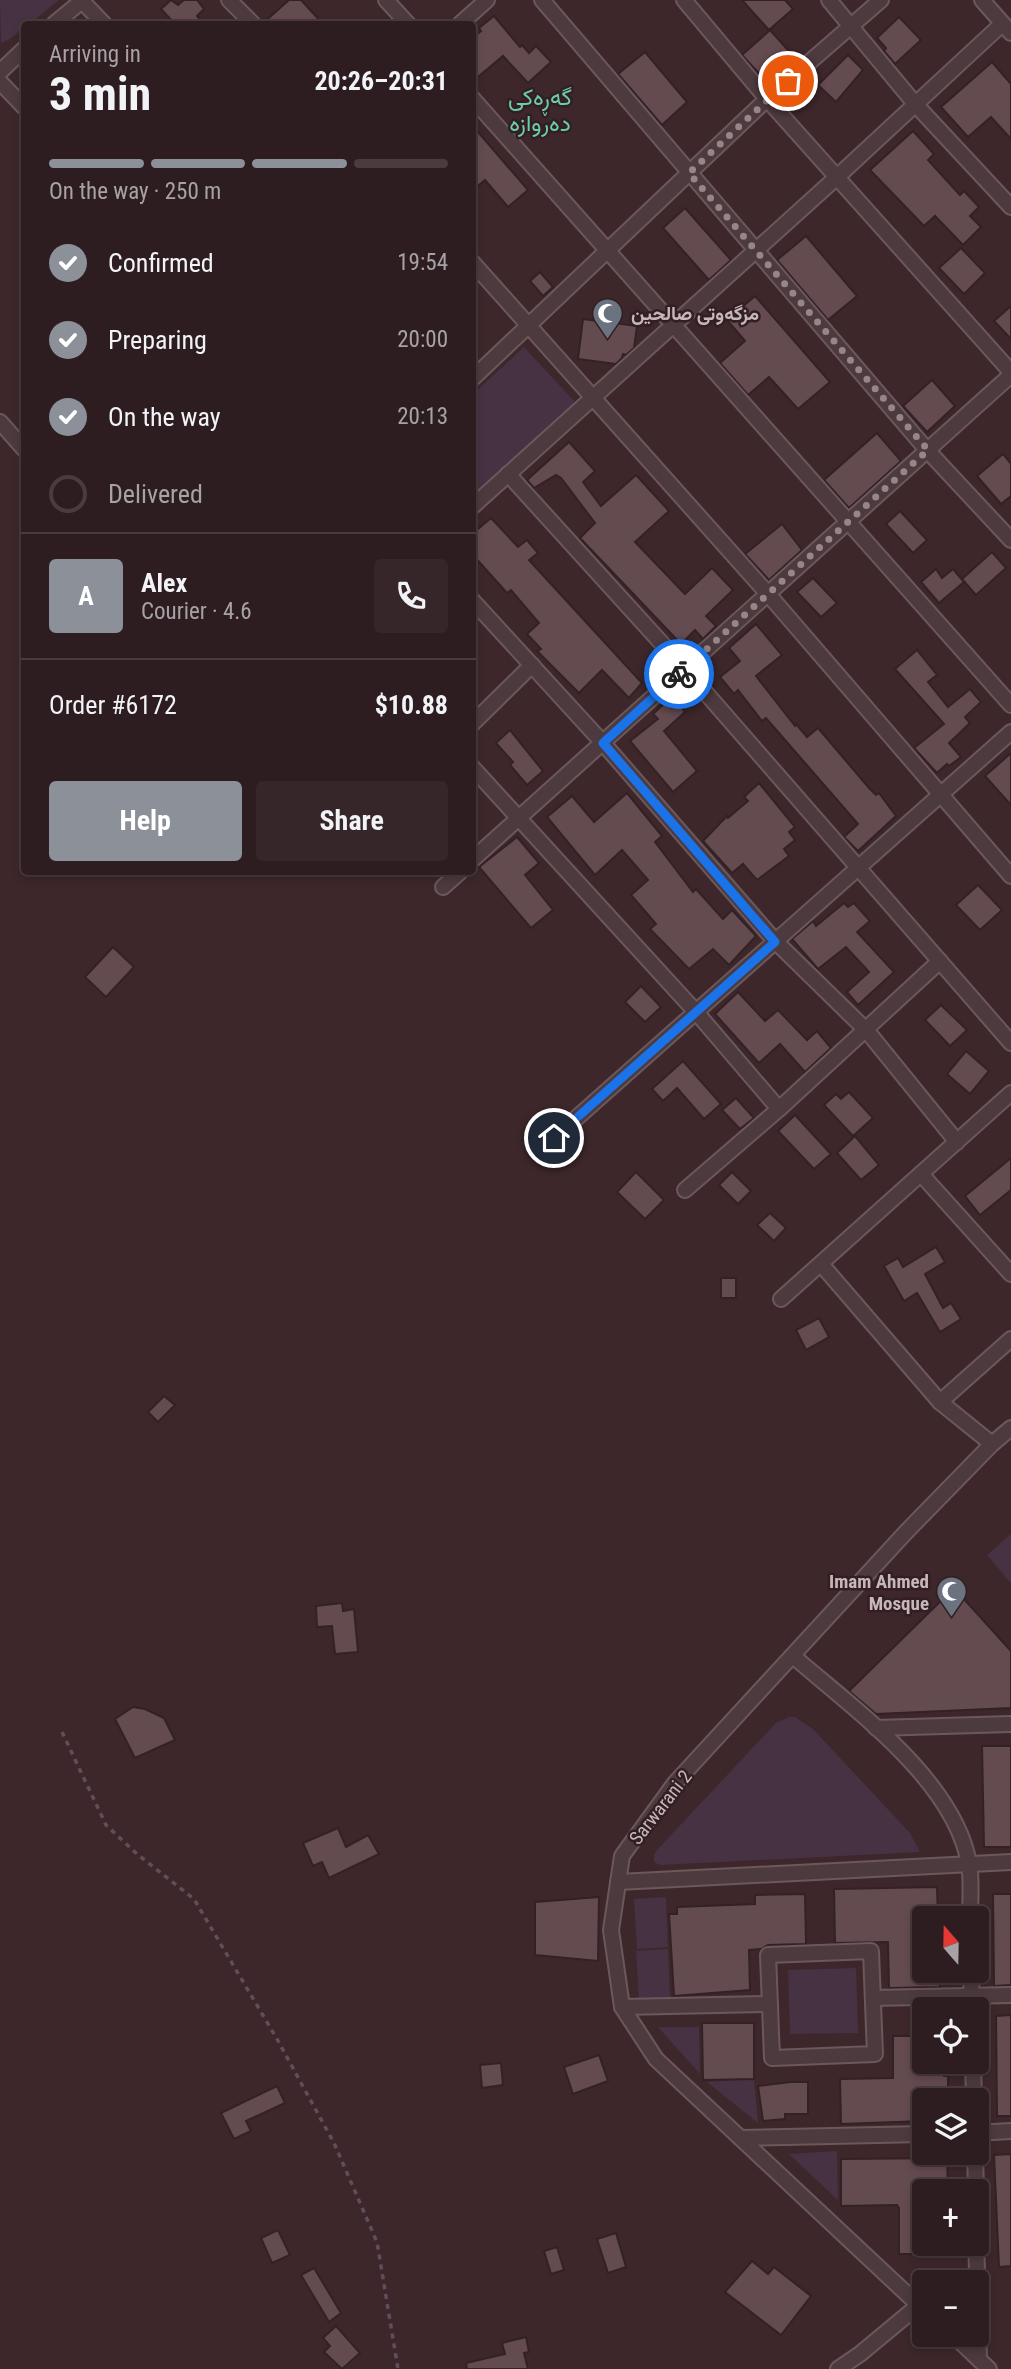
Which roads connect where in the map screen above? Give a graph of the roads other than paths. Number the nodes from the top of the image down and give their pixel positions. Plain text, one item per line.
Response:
1 (82, 0) edge
2 (229, 0) edge
3 (386, 0) edge
4 (487, 0) edge
5 (542, 0) edge
6 (684, 0) edge
7 (829, 0) edge
8 (881, 0) edge
9 (982, 0) edge
10 (58, 21) edge
11 (101, 21) edge
12 (250, 21) edge
13 (405, 21) edge
14 (463, 21) edge
15 (851, 27) junction
16 (1007, 28) edge
17 (21, 52) edge
18 (0, 72) edge
19 (0, 82) edge
20 (767, 99) junction
21 (476, 103) edge
22 (21, 104) edge
23 (916, 106) junction
24 (689, 173) junction
25 (837, 177) junction
26 (1011, 207) edge
27 (607, 250) junction
28 (756, 250) junction
29 (476, 266) edge
30 (530, 325) junction
31 (674, 325) junction
32 (1011, 374) edge
33 (476, 375) edge
34 (593, 397) junction
35 (0, 422) edge
36 (21, 446) edge
37 (928, 450) junction
38 (508, 474) junction
39 (476, 503) edge
40 (848, 522) junction
41 (1011, 540) edge
42 (768, 594) junction
43 (476, 604) edge
44 (532, 665) junction
45 (685, 669) junction
46 (1011, 705) edge
47 (476, 720) edge
48 (1011, 733) edge
49 (603, 743) junction
50 (476, 771) edge
51 (940, 795) junction
52 (520, 818) junction
53 (476, 856) edge
54 (859, 867) junction
55 (457, 875) edge
56 (1011, 876) edge
57 (443, 887) dead end
58 (775, 942) junction
59 (940, 961) junction
60 (696, 1012) junction
61 (867, 1031) junction
62 (1011, 1043) edge
63 (1011, 1093) edge
64 (779, 1109) junction
65 (554, 1138) dead end
66 (957, 1142) junction
67 (921, 1174) junction
68 (685, 1189) dead end
69 (821, 1264) junction
70 (1011, 1274) edge
71 (781, 1299) dead end
72 (1011, 1339) edge
73 (940, 1402) junction
74 (1011, 1428) edge
75 (992, 1444) junction
76 (793, 1656) junction
77 (1011, 1724) edge
78 (876, 1728) junction
79 (1011, 1862) edge
80 (969, 1864) junction
81 (618, 1882) junction
82 (970, 1906) edge
83 (1011, 1995) edge
84 (873, 1998) junction
85 (989, 1999) edge
86 (912, 2000) edge
87 (770, 2004) junction
88 (622, 2007) junction
89 (1011, 2131) edge
90 (989, 2132) edge
91 (912, 2134) edge
92 (741, 2138) junction
93 (977, 2256) edge
94 (912, 2299) edge
95 (912, 2314) edge
96 (965, 2347) edge
97 (984, 2364) edge
98 (838, 2369) edge

1 - 10 street
1 - 11 street
2 - 12 street
3 - 13 street
4 - 14 street
5 - 24 street
6 - 20 street
7 - 15 street
8 - 15 street
9 - 16 street
15 - 20 street
15 - 23 street
16 - 23 street
17 - 18 street
19 - 22 street
20 - 24 street
20 - 25 street
21 - 27 street
23 - 25 street
23 - 26 street
24 - 27 street
24 - 28 street
25 - 28 street
25 - 32 street
27 - 30 street
27 - 31 street
28 - 31 street
28 - 37 street
29 - 30 street
30 - 33 street
30 - 34 street
31 - 34 street
31 - 40 street
32 - 37 street
34 - 38 street
34 - 42 street
35 - 36 street
37 - 40 street
37 - 41 street
38 - 39 street
38 - 45 street
40 - 42 street
40 - 46 street
42 - 45 street
42 - 51 street
43 - 44 street
44 - 47 street
44 - 49 street
45 - 49 street
45 - 54 street
48 - 51 street
49 - 52 street
49 - 58 street
50 - 52 street
51 - 54 street
51 - 56 street
52 - 53 street
52 - 60 street
54 - 58 street
54 - 59 street
55 - 57 street
58 - 60 street
58 - 61 street
59 - 61 street
59 - 62 street
60 - 64 street
60 - 65 street
61 - 64 street
61 - 66 street
63 - 66 street
64 - 68 street
66 - 67 street
67 - 69 street
67 - 70 street
69 - 71 street
69 - 73 street
72 - 73 street
73 - 75 street
74 - 75 street, Sarwarani 2
75 - 76 street, Sarwarani 2
76 - 78 street
76 - 81 street, Sarwarani 2
77 - 78 street
78 - 80 street
79 - 80 street
80 - 81 street
80 - 82 street
81 - 88 street, Sarwarani 2
83 - 85 street
84 - 86 street
84 - 87 street
84 - 87 street
87 - 88 street
88 - 92 street, Sarwarani 2
89 - 90 street
91 - 92 street
92 - 94 street, Sarwarani 2
93 - 97 street
95 - 98 street
96 - 97 street

